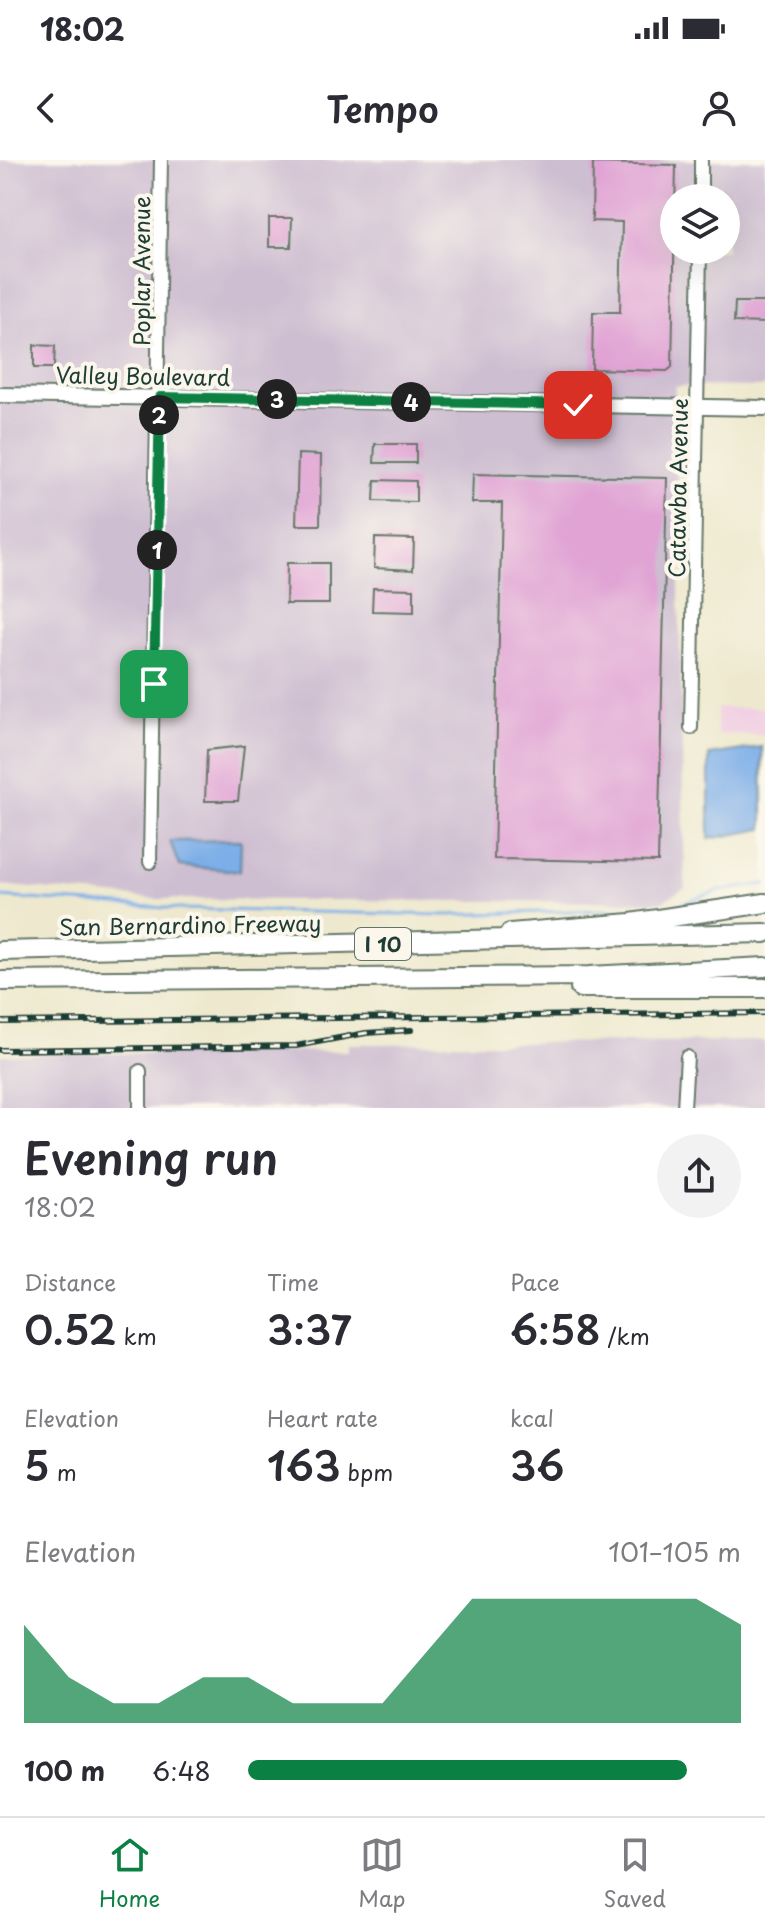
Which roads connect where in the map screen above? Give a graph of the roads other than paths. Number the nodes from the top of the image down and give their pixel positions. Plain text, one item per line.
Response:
1 (161, 160) edge
2 (701, 160) edge
3 (701, 184) edge
4 (700, 264) edge
5 (0, 395) edge
6 (160, 397) junction
7 (698, 407) junction
8 (765, 408) edge
9 (691, 728) dead end
10 (150, 862) dead end
11 (765, 903) edge
12 (765, 933) edge
13 (458, 943) junction
14 (0, 951) edge
15 (765, 967) edge
16 (470, 978) junction
17 (0, 981) edge
18 (765, 988) edge
19 (687, 1057) dead end
20 (140, 1071) dead end
21 (140, 1108) edge
22 (684, 1108) edge

1 - 6 street, Poplar Avenue
2 - 3 street
4 - 7 street, Catawba Avenue
5 - 6 main road, Valley Boulevard
6 - 7 main road, Valley Boulevard
6 - 10 street, Poplar Avenue
7 - 8 main road, Valley Boulevard
7 - 9 street, Catawba Avenue
11 - 13 highway
12 - 13 highway, San Bernardino Freeway / I 10
13 - 14 highway, San Bernardino Freeway / I 10
15 - 16 highway, I 10
16 - 17 highway, I 10
16 - 18 highway
19 - 22 street
20 - 21 street

